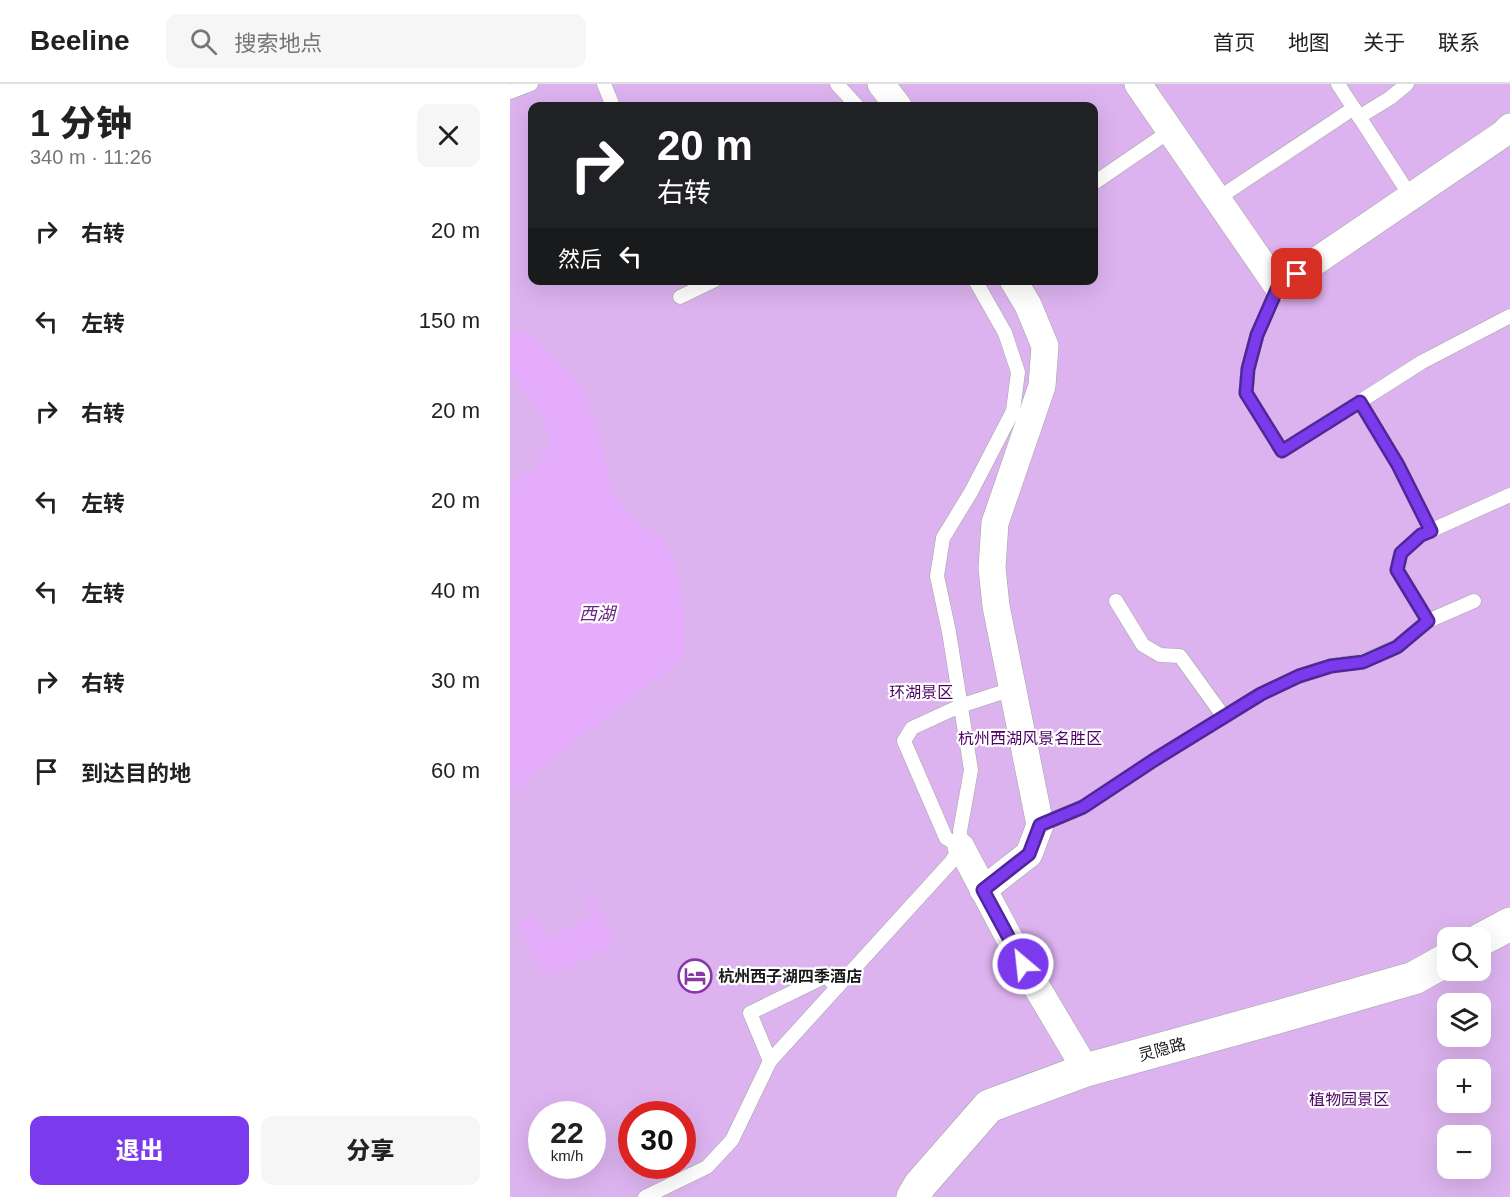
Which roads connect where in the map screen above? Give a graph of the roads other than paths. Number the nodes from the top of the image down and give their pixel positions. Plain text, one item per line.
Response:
1 (531, 84) edge
2 (604, 84) edge
3 (837, 84) edge
4 (881, 84) edge
5 (1138, 84) edge
6 (1338, 84) edge
7 (1407, 84) edge
8 (510, 92) edge
9 (612, 102) edge
10 (853, 102) edge
11 (895, 102) edge
12 (1356, 113) junction
13 (1510, 127) edge
14 (1170, 131) junction
15 (1098, 180) edge
16 (1411, 197) junction
17 (1217, 199) junction
18 (705, 285) edge
19 (978, 285) edge
20 (1016, 285) edge
21 (1278, 287) junction
22 (680, 297) dead end
23 (1510, 316) edge
24 (1360, 402) junction
25 (1510, 495) edge
26 (1431, 531) junction
27 (1116, 601) dead end
28 (1474, 601) dead end
29 (1428, 621) junction
30 (1012, 689) junction
31 (960, 706) junction
32 (1224, 717) junction
33 (1040, 825) junction
34 (961, 847) junction
35 (983, 890) junction
36 (1510, 924) edge
37 (1491, 934) edge
38 (1437, 965) edge
39 (837, 987) junction
40 (770, 1060) junction
41 (1086, 1070) junction
42 (645, 1197) edge
43 (914, 1197) edge

1 - 8 lane
2 - 9 lane
3 - 10 lane
4 - 11 street
5 - 14 street
6 - 12 lane
7 - 12 lane
12 - 16 lane
12 - 17 lane
13 - 16 street
14 - 15 lane
14 - 17 street
16 - 21 street
17 - 21 street
18 - 22 lane
19 - 31 lane
20 - 30 street
21 - 24 lane
23 - 24 lane
24 - 26 lane
25 - 26 lane
26 - 29 lane
27 - 32 lane
28 - 29 lane
29 - 32 lane
30 - 31 lane
30 - 33 street
31 - 34 lane
31 - 34 lane
32 - 33 lane
33 - 35 street
34 - 35 street
34 - 39 lane
35 - 41 street
36 - 37 main road
38 - 41 main road, 灵隐路
39 - 40 lane
39 - 40 lane
40 - 42 lane
41 - 43 main road, 灵隐路

